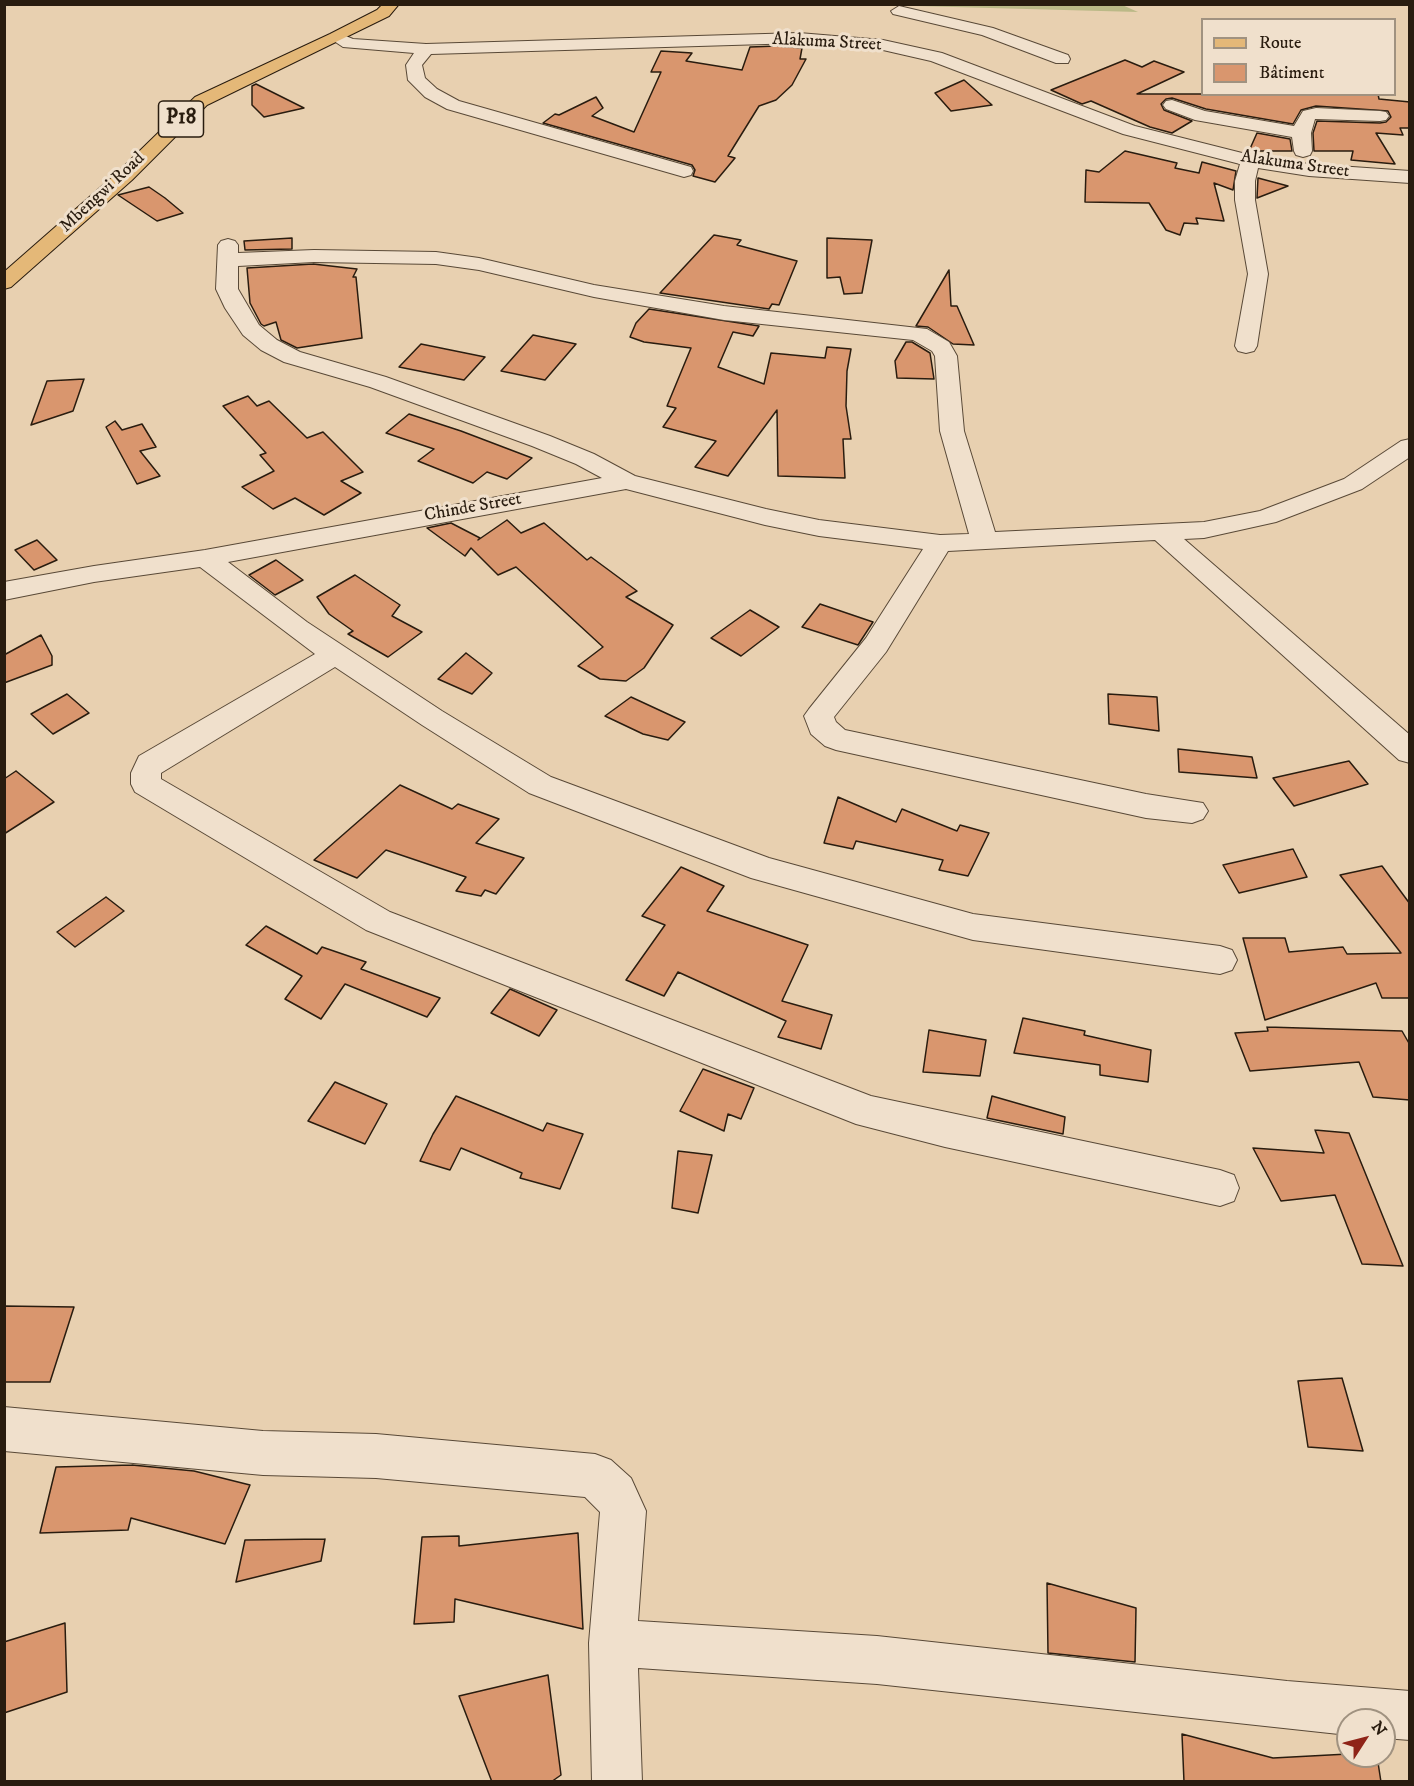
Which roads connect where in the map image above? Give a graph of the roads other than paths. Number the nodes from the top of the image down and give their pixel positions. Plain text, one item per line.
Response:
1 (392, 4) edge
2 (898, 11) dead end
3 (987, 31) junction
4 (336, 37) junction
5 (426, 49) junction
6 (936, 57) junction
7 (1062, 59) dead end
8 (1172, 105) dead end
9 (1380, 116) dead end
10 (1302, 133) junction
11 (1251, 161) junction
12 (1309, 170) junction
13 (684, 171) dead end
14 (1410, 177) edge
15 (4, 283) edge
16 (1246, 346) dead end
17 (1410, 446) edge
18 (626, 481) junction
19 (1162, 533) junction
20 (984, 540) junction
21 (940, 543) junction
22 (206, 558) junction
23 (4, 591) edge
24 (336, 654) junction
25 (1410, 752) edge
26 (1192, 811) dead end
27 (1220, 960) dead end
28 (1220, 1188) dead end
29 (4, 1429) edge
30 (613, 1643) junction
31 (1410, 1716) edge
32 (617, 1782) edge

1 - 4 main road, Mbengwi Road / P18
2 - 3 street
3 - 6 street
3 - 7 street
4 - 5 street, Alakuma Street
4 - 15 main road, Mbengwi Road / P18
5 - 6 street, Alakuma Street
5 - 13 street
6 - 11 street, Alakuma Street
8 - 10 street
9 - 10 street
10 - 12 street
11 - 12 street, Alakuma Street
11 - 16 street
12 - 14 street, Alakuma Street
17 - 19 street
18 - 20 street
18 - 21 street, Chinde Street
18 - 22 street, Chinde Street
19 - 20 street
19 - 25 street
20 - 21 street
21 - 26 street
22 - 23 street, Chinde Street
22 - 24 street
24 - 27 street
24 - 28 street
29 - 30 street
30 - 31 street
30 - 32 street

